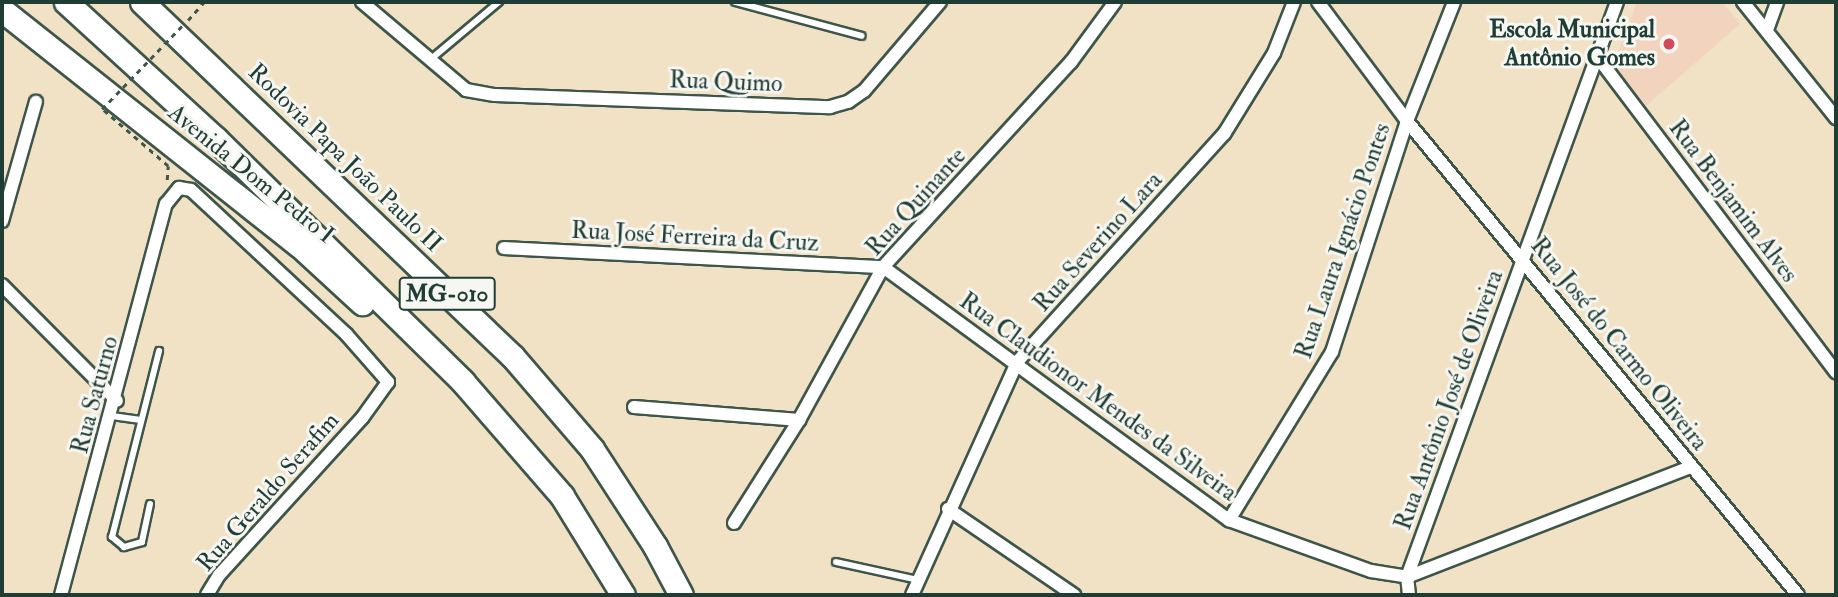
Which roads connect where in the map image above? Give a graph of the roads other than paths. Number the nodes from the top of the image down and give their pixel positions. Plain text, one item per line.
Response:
1 (66, 2) edge
2 (142, 2) edge
3 (150, 2) edge
4 (362, 2) edge
5 (499, 2) edge
6 (735, 2) edge
7 (940, 2) edge
8 (1115, 2) edge
9 (1294, 2) edge
10 (1318, 2) edge
11 (1454, 2) edge
12 (1617, 2) edge
13 (1743, 2) edge
14 (1777, 2) edge
15 (2, 10) edge
16 (180, 25) junction
17 (1767, 30) junction
18 (862, 36) dead end
19 (1595, 55) junction
20 (429, 60) junction
21 (36, 102) dead end
22 (1836, 118) edge
23 (1407, 121) junction
24 (166, 204) joint
25 (2, 221) edge
26 (504, 248) dead end
27 (1524, 259) junction
28 (883, 267) junction
29 (2, 285) edge
30 (159, 351) dead end
31 (1017, 362) junction
32 (1836, 372) edge
33 (463, 382) junction
34 (117, 401) junction
35 (634, 407) dead end
36 (112, 416) junction
37 (141, 420) junction
38 (799, 420) junction
39 (1691, 467) junction
40 (150, 504) dead end
41 (948, 509) junction
42 (1229, 520) junction
43 (734, 523) dead end
44 (836, 562) dead end
45 (606, 566) junction
46 (1407, 577) junction
47 (918, 580) junction
48 (676, 585) edge
49 (61, 595) edge
50 (207, 595) edge
51 (611, 595) edge
52 (623, 595) edge
53 (693, 595) edge
54 (912, 595) edge
55 (1074, 595) edge
56 (1409, 595) edge
57 (1798, 595) edge

1 - 33 highway
2 - 16 highway
3 - 16 highway, MG-010
4 - 20 street
5 - 20 lane
6 - 18 lane
7 - 20 street, Rua Quimo
8 - 28 street, Rua Quinante
9 - 31 street, Rua Severino Lara
10 - 23 street, Rua José do Carmo Oliveira
11 - 23 street, Rua Laura Ignácio Pontes
12 - 19 street, Rua Antônio José de Oliveira
13 - 17 street
14 - 17 street
15 - 33 highway, Avenida Dom Pedro I / MG-010
16 - 48 highway, Rodovia Papa João Paulo II / MG-010
17 - 22 street
19 - 27 street, Rua Antônio José de Oliveira
19 - 32 street, Rua Benjamim Alves
21 - 25 street
23 - 27 street, Rua José do Carmo Oliveira
23 - 42 street, Rua Laura Ignácio Pontes
24 - 34 street, Rua Saturno
24 - 50 street, Rua Geraldo Serafim
26 - 28 street, Rua José Ferreira da Cruz
27 - 39 street, Rua José do Carmo Oliveira
27 - 46 street, Rua Antônio José de Oliveira
28 - 31 street, Rua Claudionor Mendes da Silveira
28 - 38 street, Rua Quinante
29 - 34 street
30 - 37 lane
31 - 41 street, Rua Severino Lara
31 - 42 street, Rua Claudionor Mendes da Silveira
33 - 45 highway, MG-010
34 - 36 street, Rua Saturno
35 - 38 street
36 - 37 lane
36 - 49 street, Rua Saturno
37 - 40 lane
38 - 43 street, Rua Quinante
39 - 46 street
39 - 57 street, Rua José do Carmo Oliveira
41 - 47 street, Rua Severino Lara
41 - 55 street
42 - 46 street, Rua Claudionor Mendes da Silveira
44 - 47 lane
45 - 51 lane, MG-010
45 - 52 highway, MG-010
46 - 56 street
47 - 54 street, Rua Severino Lara
48 - 53 lane

